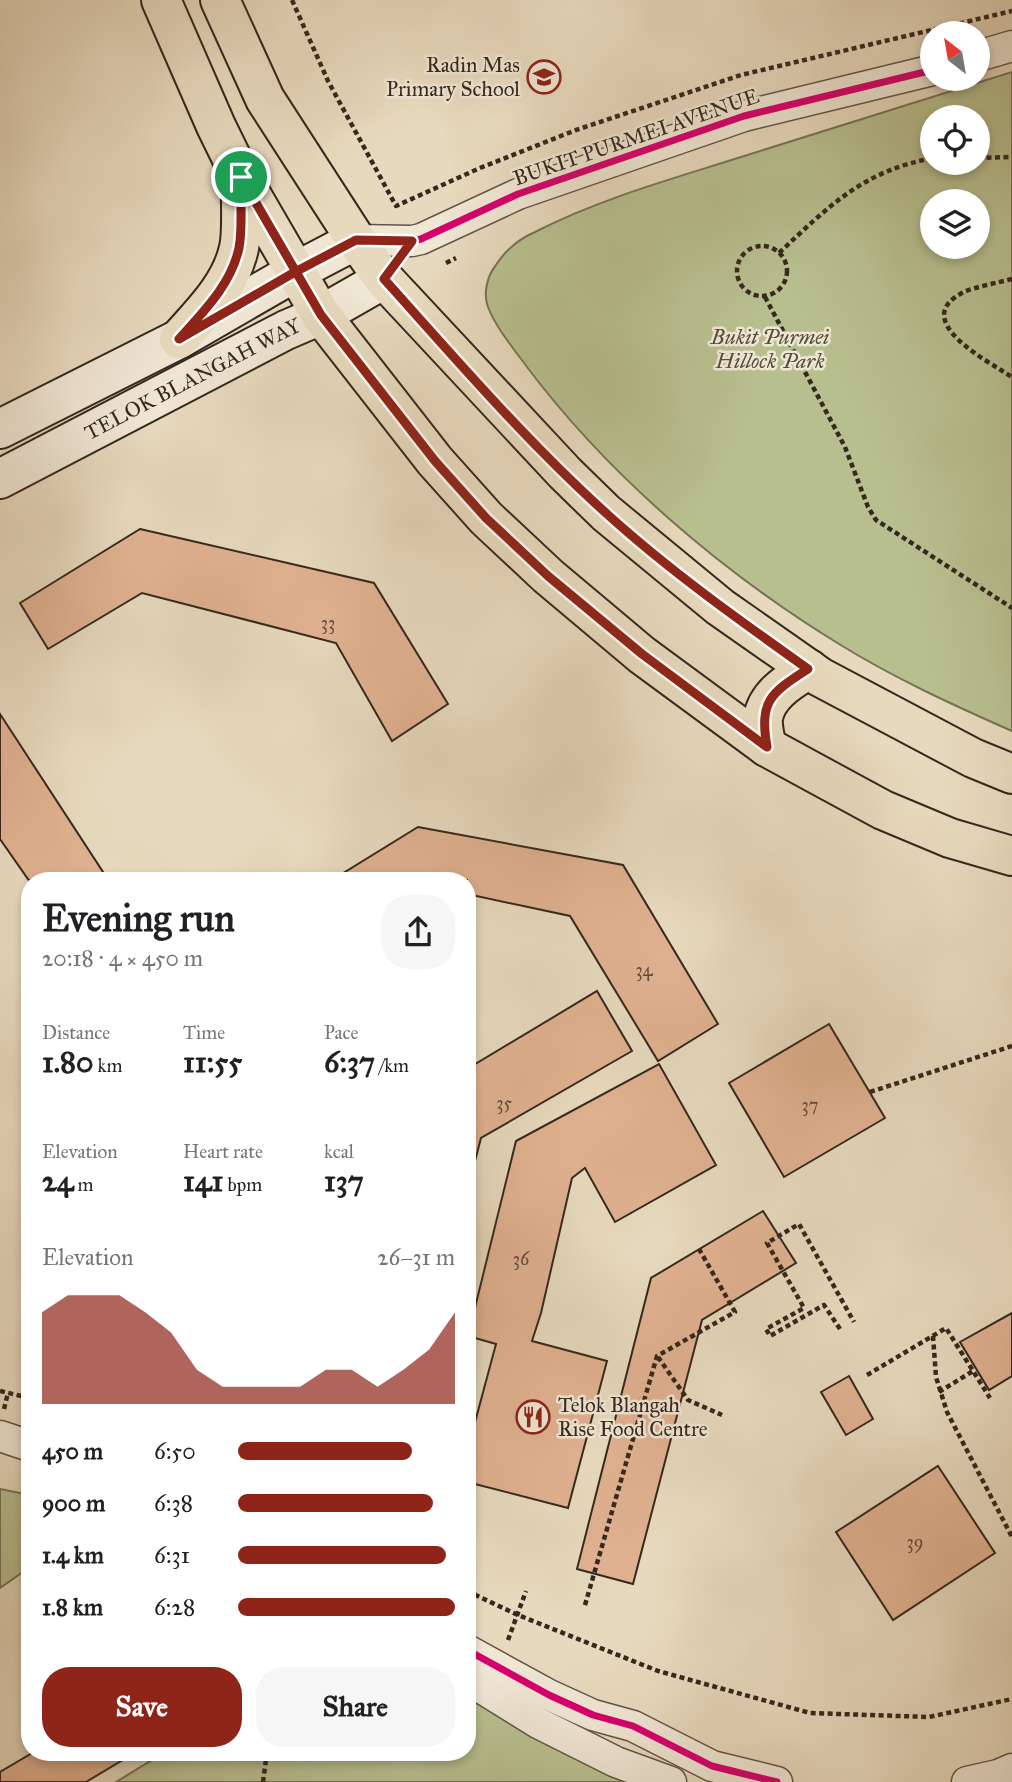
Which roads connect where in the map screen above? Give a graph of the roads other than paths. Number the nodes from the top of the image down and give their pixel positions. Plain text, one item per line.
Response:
1 (161, 0) edge
2 (219, 0) edge
3 (1012, 46) edge
4 (990, 53) edge
5 (920, 73) edge
6 (241, 177) junction
7 (356, 240) junction
8 (412, 241) junction
9 (295, 272) junction
10 (384, 279) junction
11 (321, 315) junction
12 (179, 339) junction
13 (0, 429) edge
14 (0, 479) edge
15 (808, 669) junction
16 (767, 747) junction
17 (1012, 774) edge
18 (1012, 856) edge
19 (0, 1436) edge
20 (21, 1443) edge
21 (476, 1655) edge
22 (476, 1685) edge
23 (633, 1726) junction
24 (616, 1762) junction
25 (1012, 1769) edge
26 (671, 1782) edge
27 (777, 1782) edge
28 (967, 1782) edge

1 - 6 main road
2 - 7 main road
3 - 4 street
5 - 8 street, BUKIT PURMEI AVENUE
6 - 9 main road
6 - 12 main road
7 - 8 street, BUKIT PURMEI AVENUE
7 - 9 main road, TELOK BLANGAH WAY
7 - 10 main road
8 - 10 street, BUKIT PURMEI AVENUE
9 - 11 main road
9 - 12 main road, TELOK BLANGAH WAY
10 - 11 main road, TELOK BLANGAH WAY
10 - 15 main road
11 - 14 main road, TELOK BLANGAH WAY
11 - 16 main road
12 - 13 main road, TELOK BLANGAH WAY
15 - 16 main road
15 - 17 main road
16 - 18 main road
19 - 20 street
21 - 23 street
22 - 24 street
23 - 24 street
23 - 27 street
24 - 26 street
25 - 28 street

